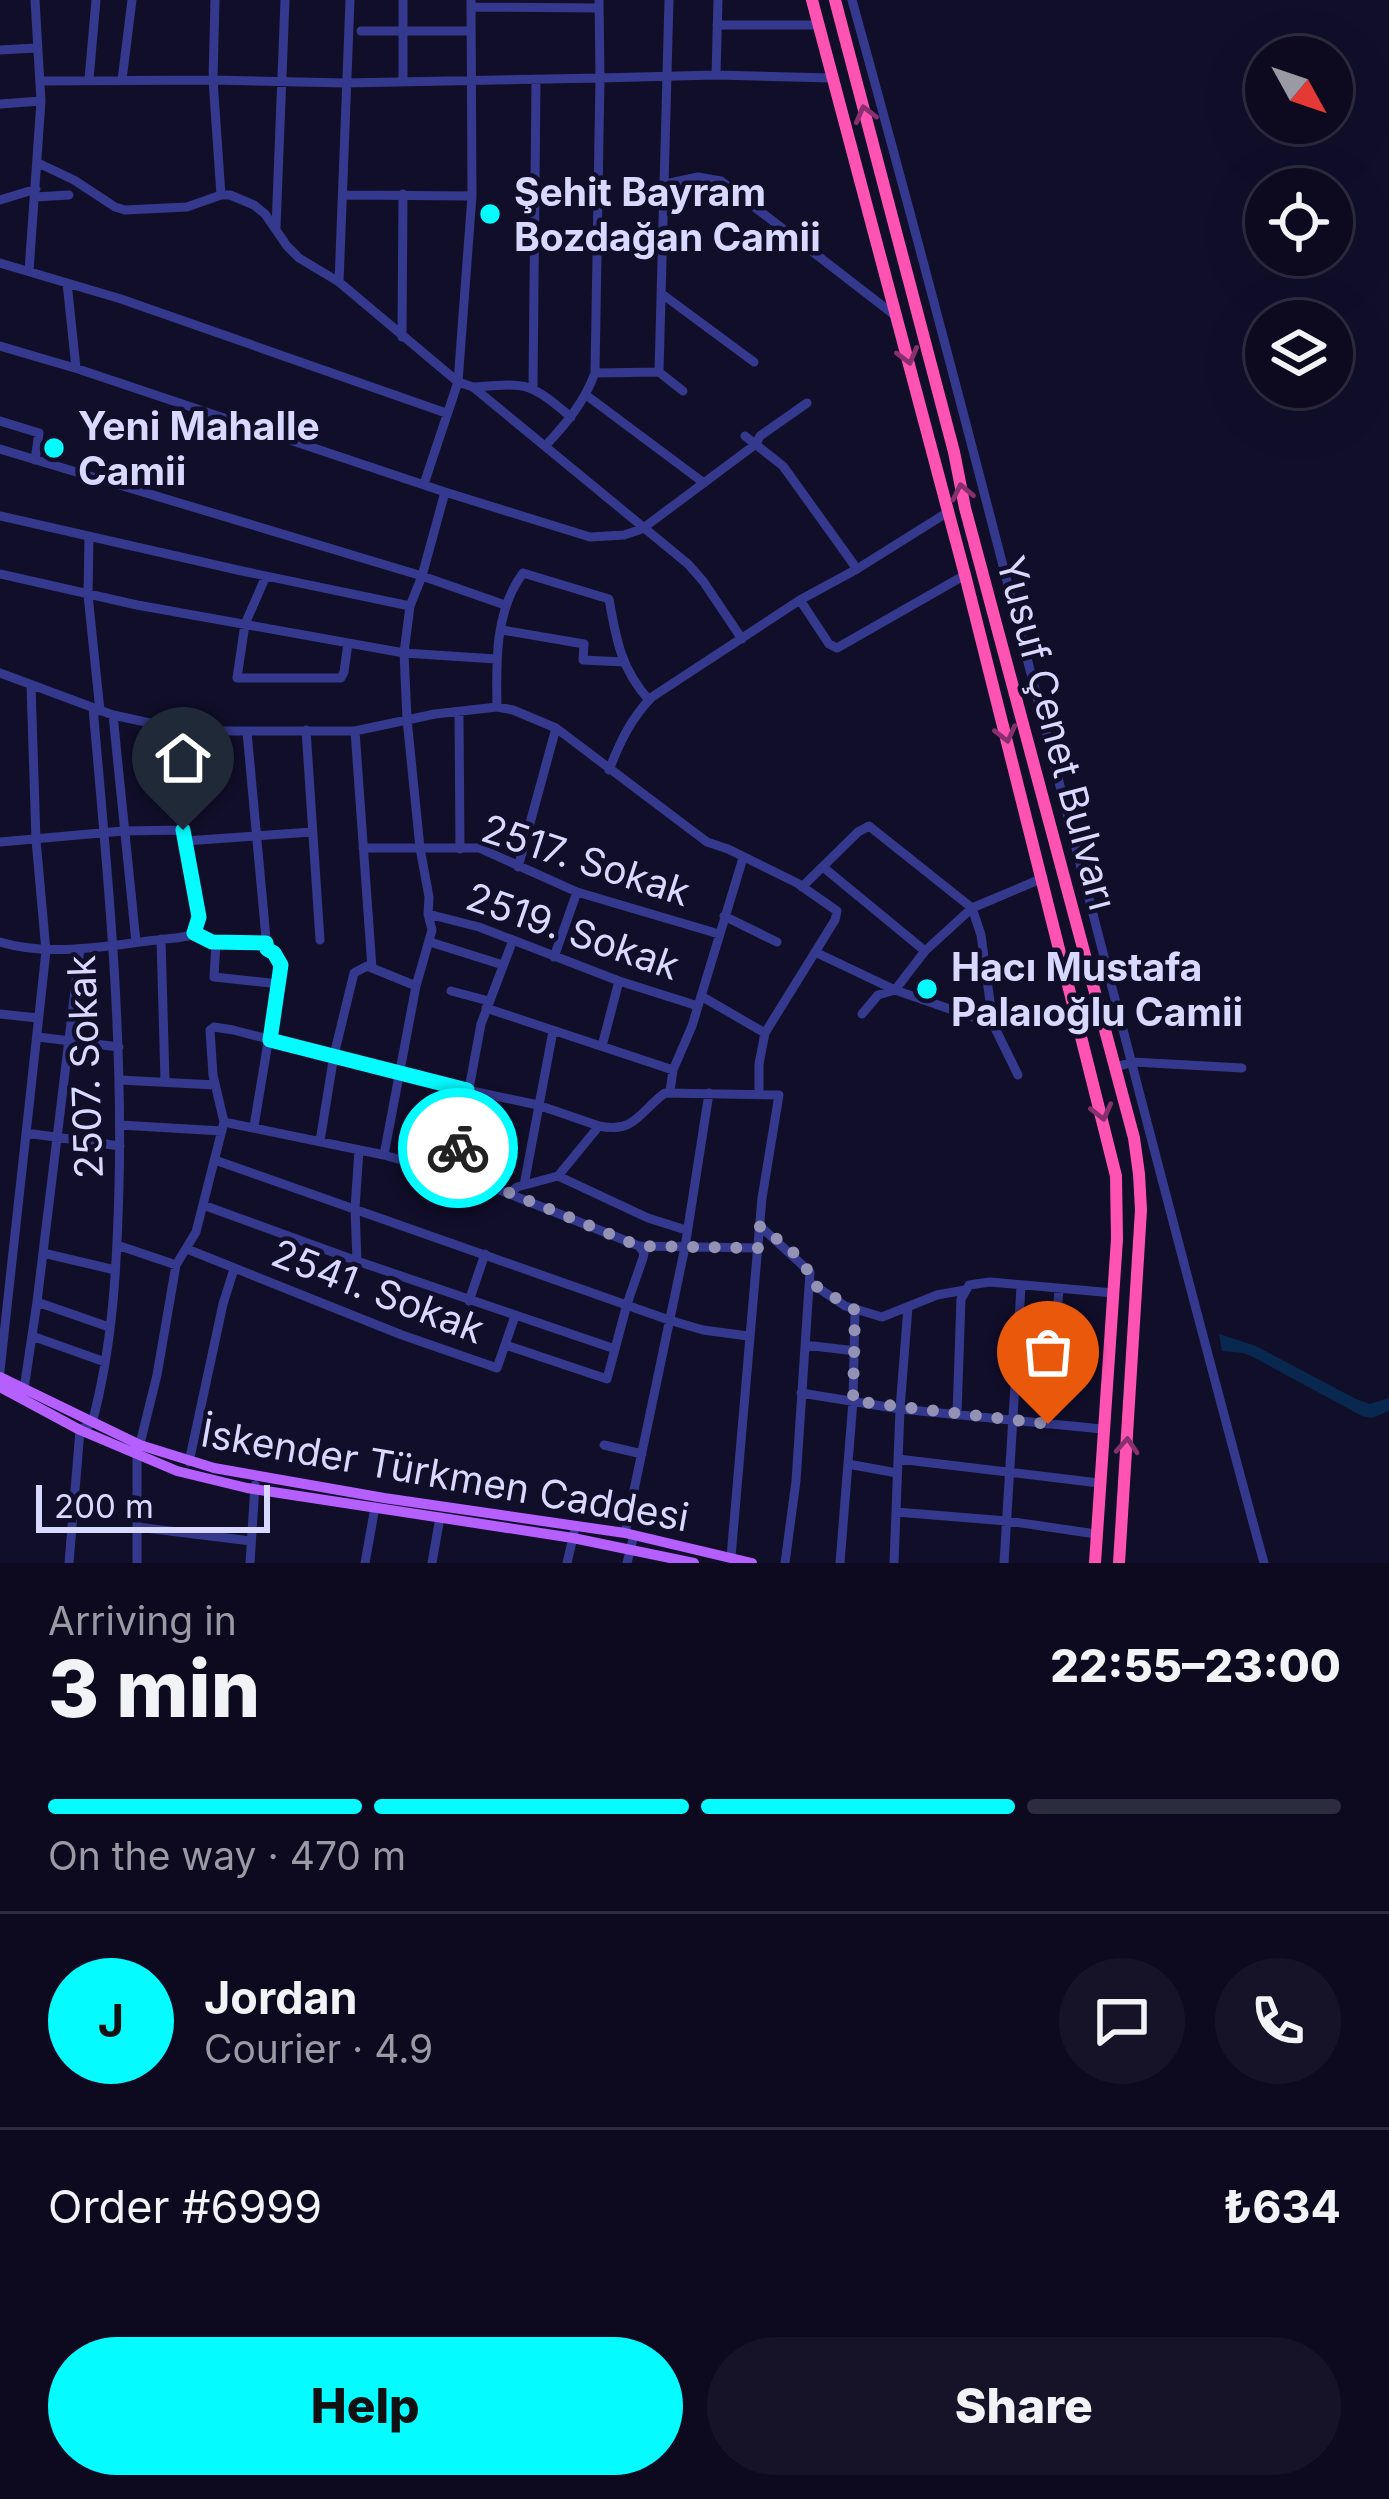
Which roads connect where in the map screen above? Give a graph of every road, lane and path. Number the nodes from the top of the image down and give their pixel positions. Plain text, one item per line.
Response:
1 (35, 0) edge
2 (96, 0) edge
3 (132, 0) edge
4 (215, 0) edge
5 (285, 0) edge
6 (350, 0) edge
7 (404, 0) edge
8 (669, 0) edge
9 (718, 0) edge
10 (812, 0) edge
11 (835, 0) edge
12 (852, 0) edge
13 (471, 4) edge
14 (599, 4) edge
15 (717, 25) junction
16 (819, 25) junction
17 (404, 31) junction
18 (471, 31) junction
19 (361, 32) dead end
20 (36, 48) junction
21 (0, 50) edge
22 (716, 75) junction
23 (668, 76) junction
24 (600, 78) junction
25 (832, 78) junction
26 (536, 79) junction
27 (89, 80) junction
28 (122, 80) junction
29 (213, 80) junction
30 (472, 80) junction
31 (41, 81) junction
32 (281, 81) junction
33 (404, 81) junction
34 (346, 83) junction
35 (41, 101) junction
36 (0, 104) edge
37 (38, 163) junction
38 (665, 184) junction
39 (35, 193) junction
40 (403, 194) junction
41 (220, 195) junction
42 (343, 195) junction
43 (69, 196) dead end
44 (472, 196) junction
45 (0, 200) edge
46 (276, 227) junction
47 (598, 243) junction
48 (663, 248) junction
49 (0, 263) edge
50 (29, 271) junction
51 (340, 282) junction
52 (68, 283) junction
53 (662, 294) junction
54 (897, 317) junction
55 (402, 337) junction
56 (0, 346) edge
57 (754, 362) dead end
58 (76, 368) junction
59 (659, 372) junction
60 (595, 373) junction
61 (458, 382) junction
62 (473, 388) junction
63 (533, 388) junction
64 (683, 391) dead end
65 (586, 395) junction
66 (807, 403) dead end
67 (446, 413) junction
68 (572, 417) junction
69 (0, 421) edge
70 (745, 436) dead end
71 (756, 444) junction
72 (546, 446) junction
73 (0, 449) edge
74 (35, 460) junction
75 (704, 483) junction
76 (424, 484) junction
77 (445, 492) junction
78 (948, 512) junction
79 (0, 516) edge
80 (642, 529) junction
81 (89, 536) junction
82 (857, 569) junction
83 (0, 574) edge
84 (965, 575) junction
85 (266, 576) junction
86 (422, 576) junction
87 (88, 595) junction
88 (800, 600) junction
89 (505, 605) junction
90 (410, 606) junction
91 (244, 624) junction
92 (502, 630) junction
93 (742, 639) junction
94 (348, 643) junction
95 (404, 653) junction
96 (496, 659) junction
97 (624, 662) junction
98 (0, 673) edge
99 (31, 685) junction
100 (650, 700) junction
101 (497, 707) junction
102 (96, 709) junction
103 (459, 712) junction
104 (113, 715) junction
105 (407, 718) junction
106 (166, 728) junction
107 (556, 728) junction
108 (306, 730) junction
109 (355, 730) junction
110 (247, 732) junction
111 (609, 770) junction
112 (123, 831) junction
113 (104, 832) junction
114 (312, 832) junction
115 (254, 835) junction
116 (184, 836) junction
117 (36, 840) junction
118 (0, 842) edge
119 (363, 848) junction
120 (420, 848) junction
121 (460, 849) junction
122 (743, 858) junction
123 (518, 867) junction
124 (823, 867) junction
125 (1043, 878) junction
126 (802, 886) junction
127 (577, 892) junction
128 (971, 908) junction
129 (428, 914) junction
130 (724, 916) junction
131 (194, 933) junction
132 (719, 934) junction
133 (161, 939) junction
134 (320, 940) dead end
135 (513, 940) junction
136 (0, 942) edge
137 (136, 942) junction
138 (216, 942) junction
139 (430, 942) junction
140 (776, 942) dead end
141 (266, 943) junction
142 (112, 944) junction
143 (80, 949) junction
144 (46, 951) junction
145 (926, 951) junction
146 (815, 952) junction
147 (554, 956) junction
148 (502, 965) junction
149 (372, 968) junction
150 (619, 981) junction
151 (279, 984) junction
152 (416, 986) junction
153 (895, 990) junction
154 (451, 991) dead end
155 (700, 1001) junction
156 (488, 1004) junction
157 (0, 1014) edge
158 (862, 1014) dead end
159 (38, 1018) junction
160 (992, 1024) junction
161 (553, 1031) junction
162 (765, 1033) junction
163 (38, 1037) junction
164 (270, 1040) junction
165 (70, 1041) junction
166 (602, 1046) junction
167 (119, 1047) junction
168 (334, 1055) junction
169 (1132, 1062) junction
170 (1116, 1067) junction
171 (1242, 1068) dead end
172 (673, 1070) junction
173 (398, 1071) junction
174 (1018, 1075) dead end
175 (120, 1080) junction
176 (165, 1081) junction
177 (215, 1085) junction
178 (467, 1090) junction
179 (670, 1092) junction
180 (759, 1093) junction
181 (709, 1094) junction
182 (538, 1105) junction
183 (120, 1125) junction
184 (223, 1126) junction
185 (254, 1126) junction
186 (599, 1126) junction
187 (26, 1133) junction
188 (58, 1138) junction
189 (320, 1141) junction
190 (120, 1146) junction
191 (359, 1150) junction
192 (383, 1155) junction
193 (215, 1160) junction
194 (453, 1175) junction
195 (558, 1176) junction
196 (524, 1185) junction
197 (510, 1193) junction
198 (203, 1205) junction
199 (355, 1208) junction
200 (760, 1226) junction
201 (686, 1230) junction
202 (117, 1245) junction
203 (639, 1246) junction
204 (685, 1247) junction
205 (758, 1248) junction
206 (188, 1249) junction
207 (43, 1253) junction
208 (485, 1254) junction
209 (357, 1261) junction
210 (176, 1264) junction
211 (234, 1269) junction
212 (115, 1270) junction
213 (811, 1283) junction
214 (1021, 1287) junction
215 (964, 1289) junction
216 (1059, 1289) junction
217 (1113, 1294) junction
218 (469, 1301) junction
219 (37, 1302) junction
220 (627, 1304) junction
221 (908, 1307) junction
222 (855, 1310) junction
223 (515, 1316) junction
224 (669, 1320) junction
225 (110, 1327) junction
226 (32, 1336) junction
227 (748, 1336) junction
228 (506, 1345) junction
229 (805, 1345) junction
230 (615, 1349) junction
231 (856, 1351) junction
232 (105, 1362) junction
233 (0, 1374) edge
234 (0, 1387) edge
235 (24, 1388) junction
236 (801, 1393) junction
237 (853, 1401) junction
238 (900, 1408) junction
239 (957, 1414) junction
240 (1013, 1421) junction
241 (92, 1423) junction
242 (1048, 1424) junction
243 (1102, 1429) junction
244 (80, 1430) junction
245 (886, 1437) dead end
246 (900, 1437) junction
247 (604, 1445) dead end
248 (138, 1450) junction
249 (641, 1454) junction
250 (898, 1460) junction
251 (189, 1462) junction
252 (848, 1464) junction
253 (1009, 1472) junction
254 (897, 1473) junction
255 (255, 1483) junction
256 (1099, 1483) junction
257 (375, 1507) junction
258 (896, 1512) junction
259 (440, 1517) junction
260 (1007, 1521) junction
261 (136, 1527) junction
262 (574, 1532) junction
263 (629, 1534) junction
264 (1096, 1534) junction
265 (251, 1541) junction
266 (631, 1550) junction
267 (731, 1558) junction
268 (70, 1563) edge
269 (137, 1563) edge
270 (250, 1563) edge
271 (365, 1563) edge
272 (432, 1563) edge
273 (567, 1563) edge
274 (627, 1563) edge
275 (694, 1563) edge
276 (752, 1563) edge
277 (785, 1563) edge
278 (840, 1563) edge
279 (896, 1563) edge
280 (1004, 1563) edge
281 (1094, 1563) edge
282 (1119, 1563) edge
283 (1264, 1563) edge

1 - 20 street
2 - 27 street
3 - 28 street
4 - 29 street
5 - 32 street
6 - 34 street
7 - 17 street
8 - 23 street
9 - 15 street
10 - 16 highway, Yusuf Çenet Bulvarı
170 -> 11 highway, Yusuf Çenet Bulvarı
12 - 169 street
13 - 14 street
13 - 18 street
14 - 24 street
15 - 16 street
15 - 22 street
16 - 25 highway, Yusuf Çenet Bulvarı
17 - 18 street
17 - 19 street
17 - 33 street
18 - 30 street
20 - 21 street
20 - 31 street
22 - 23 street
22 - 25 street
23 - 24 street
23 - 38 street
24 - 26 street
24 - 47 street
25 - 54 highway, Yusuf Çenet Bulvarı
26 - 30 street
26 - 63 street
27 - 28 street
27 - 31 street
28 - 29 street
29 - 32 street
29 - 41 street
30 - 33 street
30 - 44 street
31 - 35 street
32 - 34 street
32 - 46 street
33 - 34 street
34 - 42 street
35 - 36 street
35 - 37 street
37 - 39 street
37 - 41 street
38 - 48 street
38 - 54 street
39 - 43 street
39 - 45 street
39 - 50 street
40 - 42 street
40 - 44 street
40 - 55 street
41 - 46 street
42 - 51 street
44 - 61 street
46 - 51 street
47 - 48 street
47 - 60 street
48 - 53 street
49 - 50 street
50 - 52 street
51 - 55 street
52 - 58 street
52 - 67 street
53 - 57 street
53 - 59 street
54 -> 78 highway, Yusuf Çenet Bulvarı
55 - 61 street
56 - 58 street
58 - 76 street
59 - 60 street
59 - 64 street
60 - 65 street
61 - 62 street
61 - 67 street
62 - 63 street
62 - 72 street
63 - 68 street
65 - 68 street
65 - 75 street
66 - 71 street
67 - 76 street
68 - 72 street
69 - 74 street
70 - 71 street
71 - 75 street
71 - 82 street
72 - 80 street
73 - 74 street
74 - 86 street
75 - 80 street
76 - 77 street
77 - 80 street
77 - 86 street
78 - 82 street
78 - 84 highway, Yusuf Çenet Bulvarı
79 - 81 street
80 - 93 street
81 - 85 street
81 - 87 street, 2507. Sokak
82 - 88 street
83 - 87 street
84 - 88 street
84 -> 125 highway, Yusuf Çenet Bulvarı
85 - 90 street
85 - 91 street
86 - 89 street
86 - 90 street
87 - 91 street
87 - 102 street, 2507. Sokak
88 - 93 street
89 - 92 street
89 - 97 street
90 - 95 street
91 - 94 street
91 - 94 street
92 - 96 street
92 - 97 street
93 - 100 street
94 - 95 street
95 - 96 street
95 - 105 street
96 - 101 street
97 - 100 street
98 - 99 street
99 - 102 street
99 - 117 street
100 - 111 street
101 - 103 street
101 - 107 street
102 - 104 street
102 - 113 street, 2507. Sokak
103 - 105 street
103 - 121 street
104 - 106 street
104 - 112 street
105 - 109 street
105 - 120 street
106 - 110 street
106 - 116 street
107 - 111 street
107 - 123 street
108 - 109 street
108 - 110 street
108 - 114 street
109 - 119 street
110 - 115 street
111 - 122 street
112 - 113 street
112 - 116 street
112 - 137 street
113 - 117 street
113 - 142 street, 2507. Sokak
114 - 115 street
114 - 134 street
115 - 116 street
115 - 141 street
116 - 131 street
117 - 118 street
117 - 144 street
119 - 120 street, 2517. Sokak
119 - 149 street
120 - 121 street, 2517. Sokak
120 - 129 street
121 - 123 street, 2517. Sokak
122 - 126 street
122 - 130 street
123 - 127 street, 2517. Sokak
124 - 126 street
124 - 128 street
124 - 145 street
125 - 128 street
125 -> 217 highway, Yusuf Çenet Bulvarı
126 - 146 street
127 - 132 street, 2517. Sokak
127 - 147 street
128 - 145 street
128 - 160 street
129 - 135 street, 2519. Sokak
129 - 139 street
130 - 132 street
130 - 140 street
131 - 133 street
131 - 138 street
132 - 155 street
133 - 137 street
133 - 176 street
135 - 147 street, 2519. Sokak
135 - 148 street
136 - 144 street
137 - 142 street
138 - 141 street
138 - 151 street
139 - 148 street
139 - 152 street
141 - 151 street
142 - 143 street
142 - 167 street, 2507. Sokak
143 - 144 street
143 - 165 street
144 - 159 street
145 - 153 street
146 - 153 street
146 - 162 street
147 - 150 street, 2519. Sokak
148 - 156 street
149 - 152 street
149 - 168 street
150 - 155 street, 2519. Sokak
150 - 166 street
151 - 164 street
152 - 173 street
153 - 158 street
153 - 160 street
154 - 156 street
155 - 162 street, 2519. Sokak
155 - 172 street
156 - 161 street
156 - 178 street
157 - 159 street
159 - 163 street
160 - 174 street
161 - 166 street
161 - 182 street
162 - 180 street
163 - 165 street
163 - 187 street
164 - 168 street
164 - 177 street
164 - 185 street
165 - 167 street
165 - 188 street
166 - 172 street
167 - 175 street, 2507. Sokak
168 - 173 street
168 - 189 street
169 - 170 street
169 - 171 street
169 - 283 street
282 -> 170 highway, Yusuf Çenet Bulvarı
172 - 179 street
173 - 178 street
173 - 192 street
175 - 176 street
175 - 183 street, 2507. Sokak
176 - 177 street
177 - 184 street
178 - 182 street
178 - 194 street
179 - 181 street
179 - 186 street
180 - 181 street
180 - 200 street
181 - 201 street
182 - 186 street
182 - 196 street
183 - 184 street
183 - 190 street, 2507. Sokak
184 - 185 street
184 - 193 street
185 - 189 street
186 - 195 street
187 - 188 street
187 - 233 street
188 - 190 street
188 - 207 street
189 - 191 street
190 - 202 street, 2507. Sokak
191 - 192 street
191 - 199 street
192 - 194 street
193 - 198 street
193 - 199 street
194 - 197 street
195 - 196 street
195 - 201 street
196 - 197 street
197 - 203 street
198 - 206 street
198 - 209 street
199 - 208 street
199 - 209 street
200 - 205 street
200 - 213 street
201 - 204 street
202 - 210 street
202 - 212 street, 2507. Sokak
203 - 204 street
203 - 220 street
204 - 205 street
204 - 224 street
205 - 227 street
206 - 210 street
206 - 211 street, 2541. Sokak
207 - 212 street
207 - 219 street
208 - 218 street
208 - 220 street
209 - 218 street
210 - 248 street
211 - 228 street, 2541. Sokak
211 - 251 street
212 - 225 street, 2507. Sokak
213 - 222 street
213 - 229 street
214 - 215 street
214 - 216 street
214 - 240 street
215 - 221 street
215 - 239 street
216 - 217 street
216 - 242 street
217 - 243 highway, Yusuf Çenet Bulvarı
218 - 223 street
219 - 225 street
219 - 226 street
220 - 224 street
220 - 230 street
221 - 222 street
221 - 238 street
222 - 231 street
223 - 228 street, 2541. Sokak
223 - 230 street
224 - 227 street
224 - 249 street
225 - 232 street, 2507. Sokak
226 - 232 street
226 - 235 street
227 - 267 street
228 - 230 street
229 - 231 street
229 - 236 street
231 - 237 street
232 - 241 street, 2507. Sokak
233 - 235 main road, İskender Türkmen Caddesi
234 - 244 main road, İskender Türkmen Caddesi
235 - 241 main road, İskender Türkmen Caddesi
236 - 237 street
236 - 277 street
237 - 238 street
237 - 252 street
238 - 239 street
238 - 246 street
239 - 240 street
240 - 242 street
240 - 253 street
241 - 244 street
241 - 248 main road, İskender Türkmen Caddesi
242 - 243 street
243 - 256 highway, Yusuf Çenet Bulvarı
244 - 248 main road, İskender Türkmen Caddesi
244 - 268 street
245 - 246 street
246 - 250 street
247 - 249 street
248 - 251 main road, İskender Türkmen Caddesi
248 - 255 main road, İskender Türkmen Caddesi
248 - 261 street
249 - 263 street
250 - 253 street
250 - 254 street
251 - 255 main road, İskender Türkmen Caddesi
252 - 254 street
252 - 278 street
253 - 256 street
253 - 260 street
254 - 258 street
255 - 257 main road, İskender Türkmen Caddesi
255 - 262 main road, İskender Türkmen Caddesi
255 - 265 street
256 - 264 highway, Yusuf Çenet Bulvarı
257 - 259 main road, İskender Türkmen Caddesi
257 - 271 street
258 - 260 street
258 - 279 street
259 - 262 main road, İskender Türkmen Caddesi
259 - 272 street
260 - 264 street
260 - 280 street
261 - 265 street
261 - 269 street
262 - 263 main road, İskender Türkmen Caddesi
262 - 266 main road, İskender Türkmen Caddesi
262 - 273 street
263 - 266 street
263 - 267 main road, İskender Türkmen Caddesi
264 - 281 highway, Yusuf Çenet Bulvarı
265 - 270 street
266 - 274 street
266 - 275 main road, İskender Türkmen Caddesi
267 - 276 main road, İskender Türkmen Caddesi

